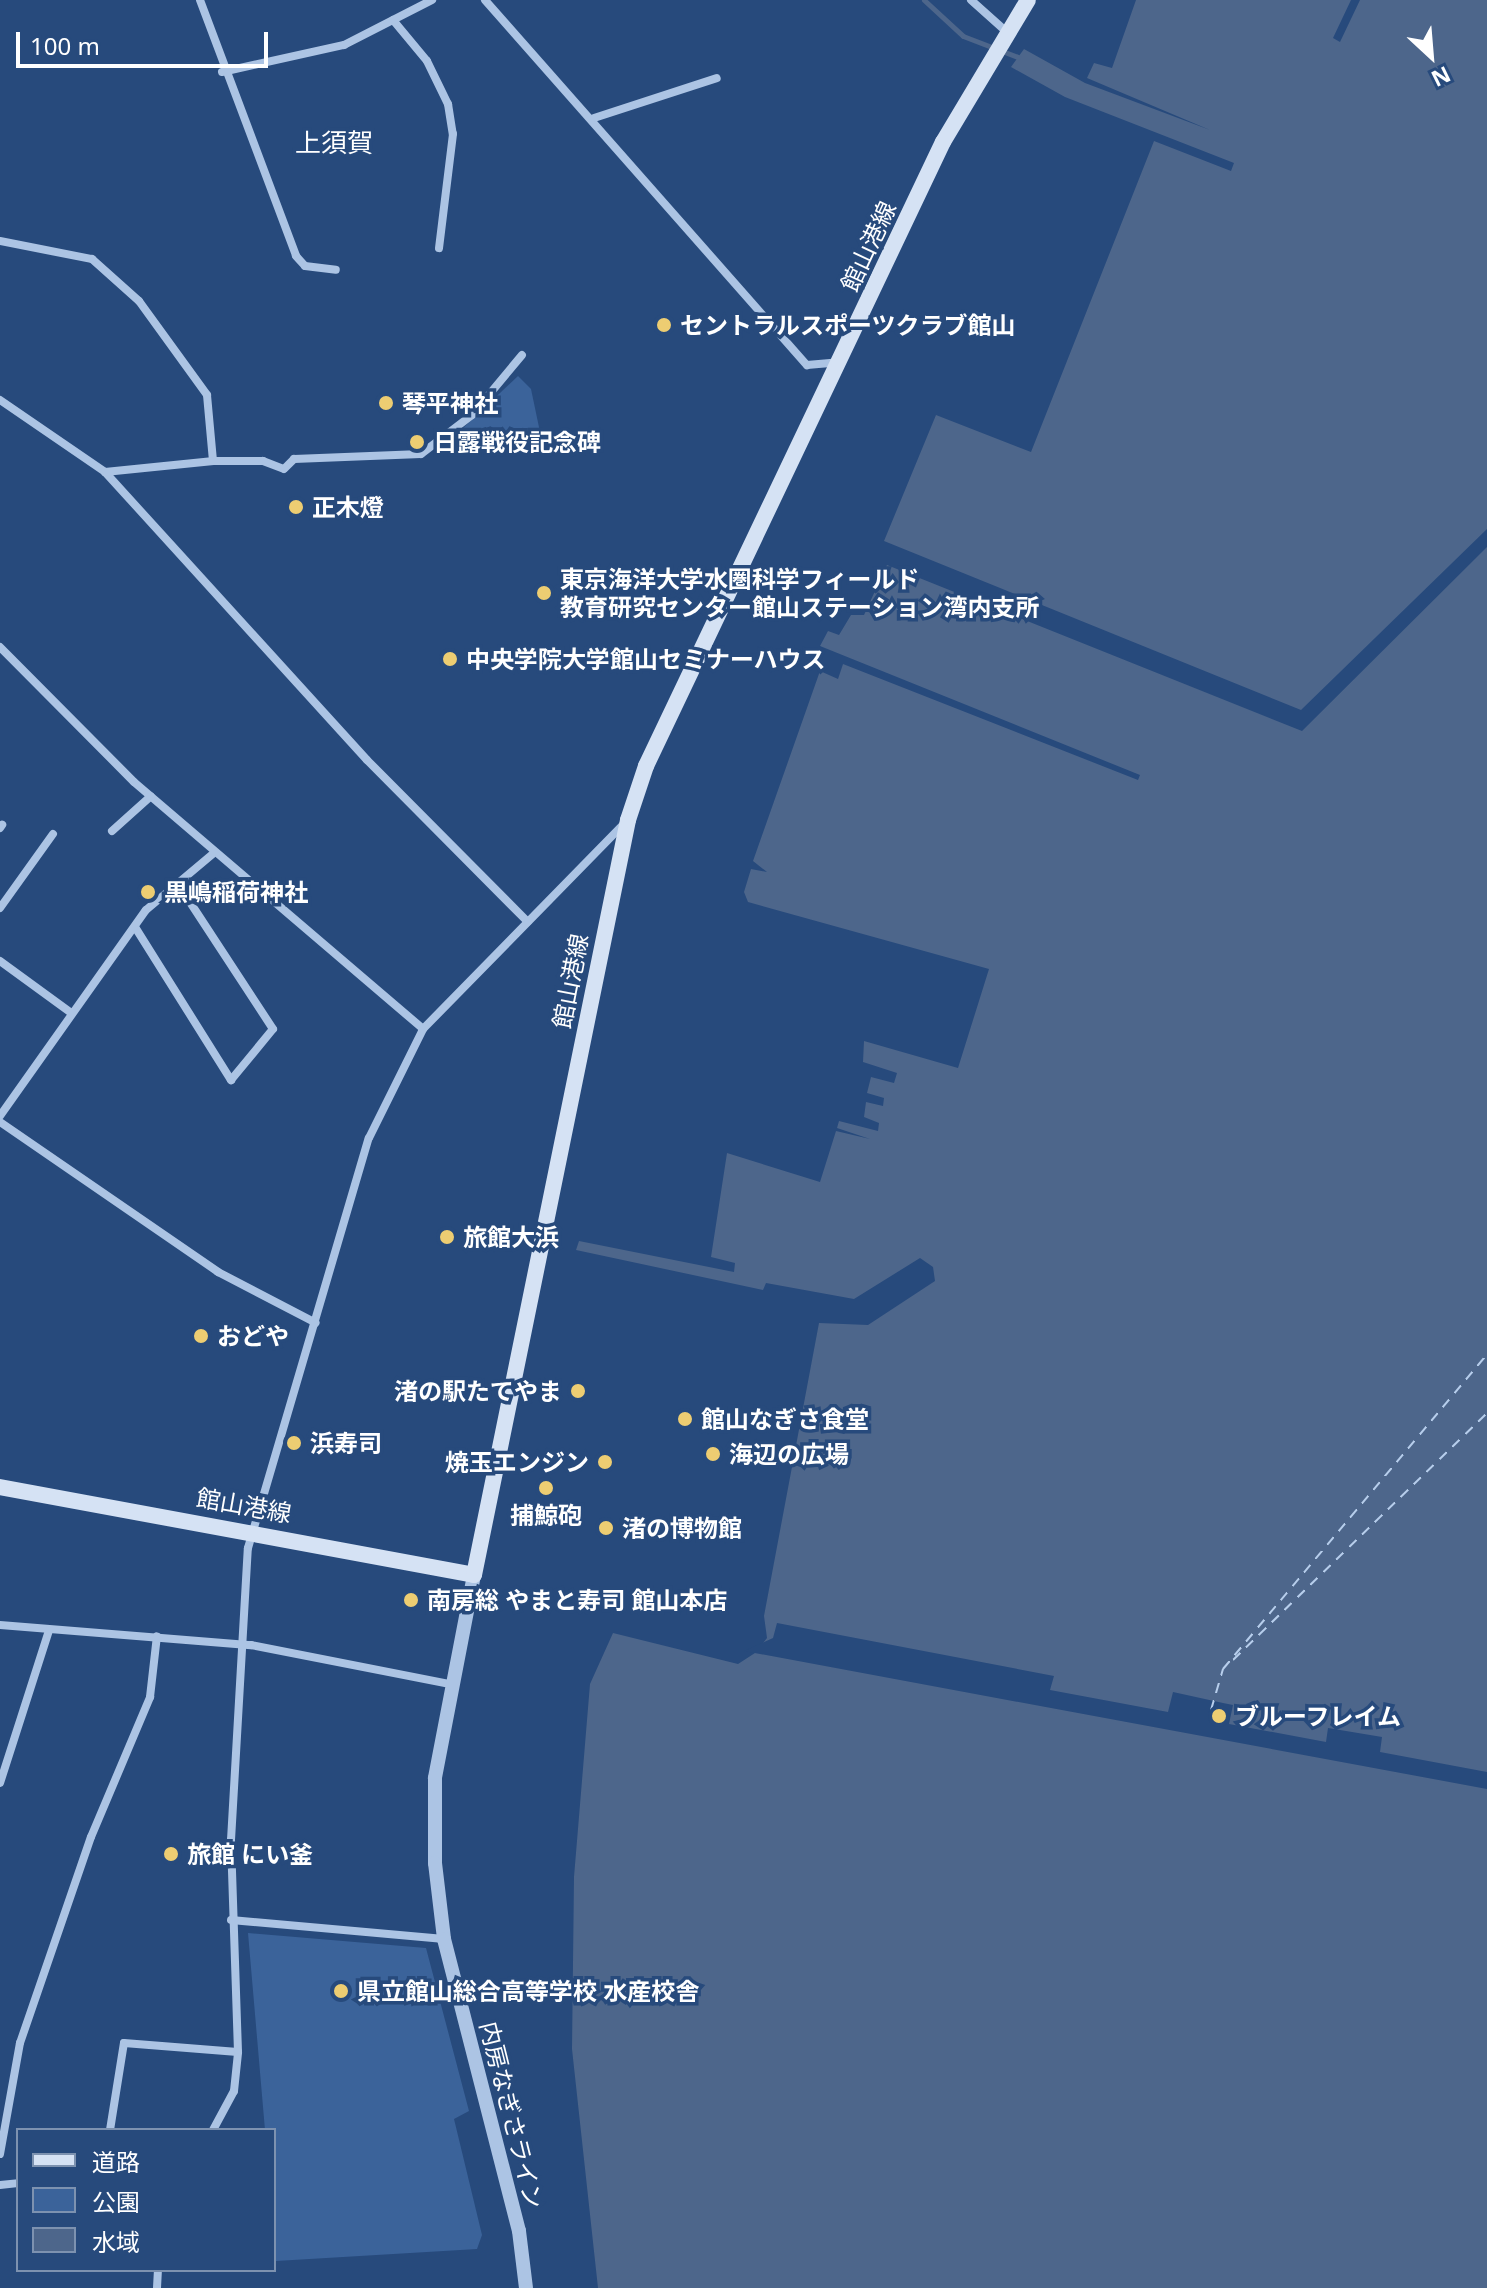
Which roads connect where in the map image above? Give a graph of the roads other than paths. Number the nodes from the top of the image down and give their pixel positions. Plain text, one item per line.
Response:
1 (200, 0) edge
2 (432, 0) edge
3 (485, 0) edge
4 (971, 0) edge
5 (1028, 0) edge
6 (393, 20) junction
7 (1008, 36) junction
8 (222, 72) junction
9 (717, 78) dead end
10 (594, 118) junction
11 (0, 241) edge
12 (439, 248) dead end
13 (336, 270) dead end
14 (522, 355) dead end
15 (840, 362) junction
16 (0, 400) edge
17 (213, 461) junction
18 (105, 472) junction
19 (0, 647) edge
20 (151, 796) junction
21 (628, 820) junction
22 (112, 831) dead end
23 (53, 834) dead end
24 (214, 853) junction
25 (180, 887) junction
26 (0, 908) edge
27 (528, 922) junction
28 (135, 927) junction
29 (0, 961) edge
30 (70, 1012) junction
31 (423, 1029) junction
32 (0, 1119) edge
33 (316, 1323) junction
34 (0, 1487) edge
35 (254, 1530) junction
36 (474, 1575) junction
37 (0, 1625) edge
38 (49, 1630) junction
39 (157, 1636) junction
40 (238, 1646) junction
41 (450, 1684) junction
42 (0, 1783) edge
43 (231, 1920) junction
44 (444, 1939) junction
45 (238, 2052) junction
46 (110, 2128) edge
47 (214, 2128) edge
48 (0, 2154) edge
49 (526, 2288) edge

1 - 8 street
2 - 6 street
3 - 10 street
4 - 7 street
5 - 7 main road, 館山港線
6 - 8 street
6 - 12 street
7 - 15 main road, 館山港線
8 - 13 street
9 - 10 street
10 - 15 street
11 - 17 street
14 - 17 street
15 - 21 main road, 館山港線
16 - 18 street
17 - 18 street
18 - 27 street
19 - 20 street
20 - 22 street
20 - 24 street
21 - 27 street
21 - 36 main road, 館山港線
23 - 26 street
24 - 25 street
24 - 31 street
25 - 28 street
25 - 28 street
27 - 31 street
28 - 30 street
29 - 30 street
30 - 32 street
31 - 33 street
32 - 33 street
33 - 35 street
34 - 35 main road, 館山港線
35 - 36 main road, 館山港線
35 - 40 street
36 - 41 street, 内房なぎさライン
37 - 38 street
38 - 39 street
38 - 42 street
39 - 40 street
39 - 48 street
40 - 41 street
40 - 43 street
41 - 44 street, 内房なぎさライン
43 - 44 street
43 - 45 street
44 - 49 street, 内房なぎさライン
45 - 46 street
45 - 47 street

